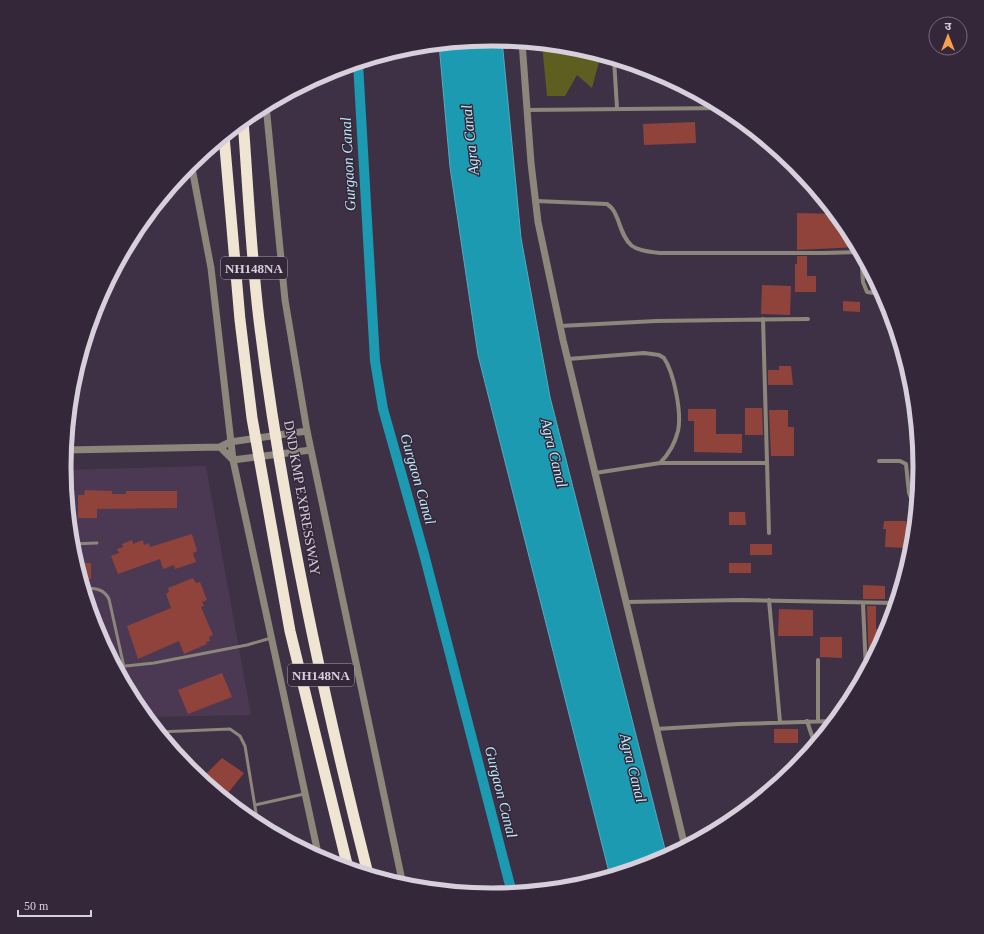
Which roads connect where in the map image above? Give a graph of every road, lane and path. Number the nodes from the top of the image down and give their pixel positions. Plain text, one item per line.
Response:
1 (522, 47) edge
2 (614, 64) edge
3 (617, 108) junction
4 (712, 108) edge
5 (527, 110) junction
6 (267, 112) edge
7 (244, 127) edge
8 (225, 142) edge
9 (192, 171) edge
10 (536, 201) junction
11 (854, 252) edge
12 (862, 266) edge
13 (875, 293) edge
14 (763, 319) junction
15 (808, 319) dead end
16 (560, 326) junction
17 (568, 359) junction
18 (307, 431) junction
19 (230, 442) junction
20 (220, 447) junction
21 (72, 450) edge
22 (311, 450) junction
23 (233, 460) junction
24 (880, 461) dead end
25 (660, 463) junction
26 (767, 463) junction
27 (595, 473) junction
28 (912, 499) edge
29 (768, 533) dead end
30 (98, 543) dead end
31 (78, 544) edge
32 (89, 589) edge
33 (769, 600) junction
34 (626, 602) junction
35 (891, 603) edge
36 (863, 604) junction
37 (271, 638) junction
38 (818, 660) dead end
39 (866, 662) edge
40 (124, 667) joint
41 (807, 721) junction
42 (818, 721) junction
43 (827, 721) edge
44 (780, 722) junction
45 (656, 728) junction
46 (165, 732) edge
47 (813, 740) edge
48 (306, 794) junction
49 (255, 805) junction
50 (257, 816) edge
51 (684, 842) edge
52 (317, 850) edge
53 (347, 862) edge
54 (367, 869) edge
55 (403, 878) edge

1 - 5 street
2 - 3 street
3 - 4 street
3 - 5 street
5 - 10 street
6 - 18 street
7 - 54 highway, DND KMP EXPRESSWAY / NH148NA
8 - 53 highway, NH148NA
9 - 19 street
10 - 11 street
10 - 16 street
12 - 13 street
14 - 15 street
14 - 16 street
14 - 26 street
16 - 17 street
17 - 25 street
17 - 27 street
18 - 19 street
18 - 22 street
19 - 20 street
19 - 23 street
20 - 21 street
20 - 23 street
22 - 23 street
22 - 55 street
23 - 37 street
24 - 28 street
25 - 26 street
25 - 27 street
26 - 29 street
27 - 34 street
30 - 31 lane
32 - 40 lane
33 - 34 street
33 - 36 street
33 - 44 street
34 - 45 street
35 - 36 street
36 - 39 street
37 - 40 lane
37 - 48 street
38 - 42 street
41 - 42 street
41 - 44 street
41 - 47 street
42 - 43 street
44 - 45 street
45 - 51 street
46 - 49 lane
48 - 49 lane
48 - 52 street
49 - 50 lane

